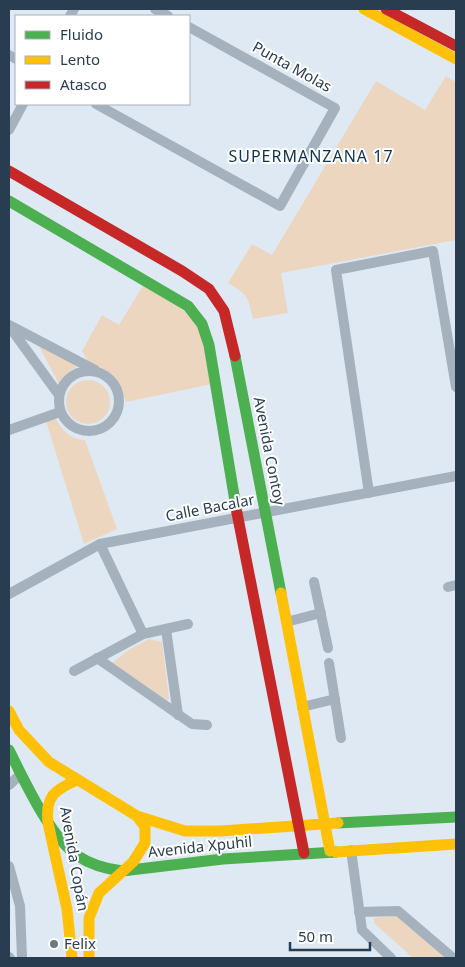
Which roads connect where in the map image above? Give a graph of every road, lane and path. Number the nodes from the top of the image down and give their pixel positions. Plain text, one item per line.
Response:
1 (155, 9) edge
2 (364, 9) edge
3 (386, 9) edge
4 (166, 15) edge
5 (190, 28) edge
6 (456, 46) edge
7 (456, 59) edge
8 (22, 105) edge
9 (98, 105) edge
10 (9, 130) edge
11 (9, 171) edge
12 (9, 200) edge
13 (9, 325) edge
14 (103, 374) junction
15 (456, 387) edge
16 (59, 395) junction
17 (60, 412) junction
18 (9, 430) edge
19 (456, 476) edge
20 (369, 493) junction
21 (265, 513) junction
22 (238, 518) junction
23 (100, 544) junction
24 (314, 582) dead end
25 (9, 594) edge
26 (321, 613) junction
27 (286, 622) junction
28 (188, 624) dead end
29 (166, 629) junction
30 (143, 634) junction
31 (328, 648) dead end
32 (97, 658) junction
33 (329, 663) dead end
34 (74, 671) dead end
35 (335, 700) junction
36 (302, 707) junction
37 (9, 711) edge
38 (178, 715) junction
39 (207, 726) dead end
40 (341, 738) dead end
41 (9, 750) edge
42 (21, 774) junction
43 (77, 780) junction
44 (9, 785) edge
45 (137, 816) junction
46 (456, 817) edge
47 (49, 823) junction
48 (324, 824) junction
49 (298, 825) junction
50 (456, 844) edge
51 (351, 850) junction
52 (330, 851) junction
53 (304, 853) junction
54 (9, 866) edge
55 (122, 871) junction
56 (359, 912) junction
57 (22, 958) edge
58 (72, 958) edge
59 (89, 958) edge
60 (391, 958) edge
61 (453, 958) edge

1 - 4 street
2 - 7 street
3 - 6 street
5 - 9 street, Punta Molas
8 - 10 street
11 - 21 street, Avenida Contoy
12 - 22 street
13 - 14 street
13 - 16 street
14 - 16 street
14 - 17 street
15 - 20 street
16 - 17 street
17 - 18 street
19 - 20 street, Calle Bacalar
20 - 21 street, Calle Bacalar
21 - 22 street, Calle Bacalar
21 - 27 street, Avenida Contoy
22 - 23 street, Calle Bacalar
22 - 49 street
23 - 25 street, Calle Bacalar
23 - 30 street
24 - 26 street
26 - 27 street
26 - 31 street
27 - 36 street, Avenida Contoy
28 - 29 street
29 - 30 street
29 - 38 street
30 - 32 street
32 - 34 street
32 - 38 street
33 - 35 street
35 - 36 street
35 - 40 street
36 - 48 street, Avenida Contoy
37 - 43 street, Avenida Xpuhil
38 - 39 street
41 - 42 street, Avenida Xpuhil
42 - 44 street
42 - 47 street, Avenida Xpuhil
43 - 45 street, Avenida Xpuhil
43 - 47 street, Avenida Copán
45 - 49 street, Avenida Xpuhil
45 - 55 street, Avenida Copán
46 - 48 street, Avenida Xpuhil
47 - 55 street, Avenida Xpuhil
47 - 58 street, Avenida Copán
48 - 49 street, Avenida Xpuhil
48 - 52 street, Avenida Contoy
49 - 53 street
50 - 51 street, Avenida Xpuhil
51 - 52 street, Avenida Xpuhil
51 - 56 street
52 - 53 street, Avenida Xpuhil
53 - 55 street, Avenida Xpuhil
54 - 57 street
55 - 59 street, Avenida Copán
56 - 60 street
56 - 61 street

